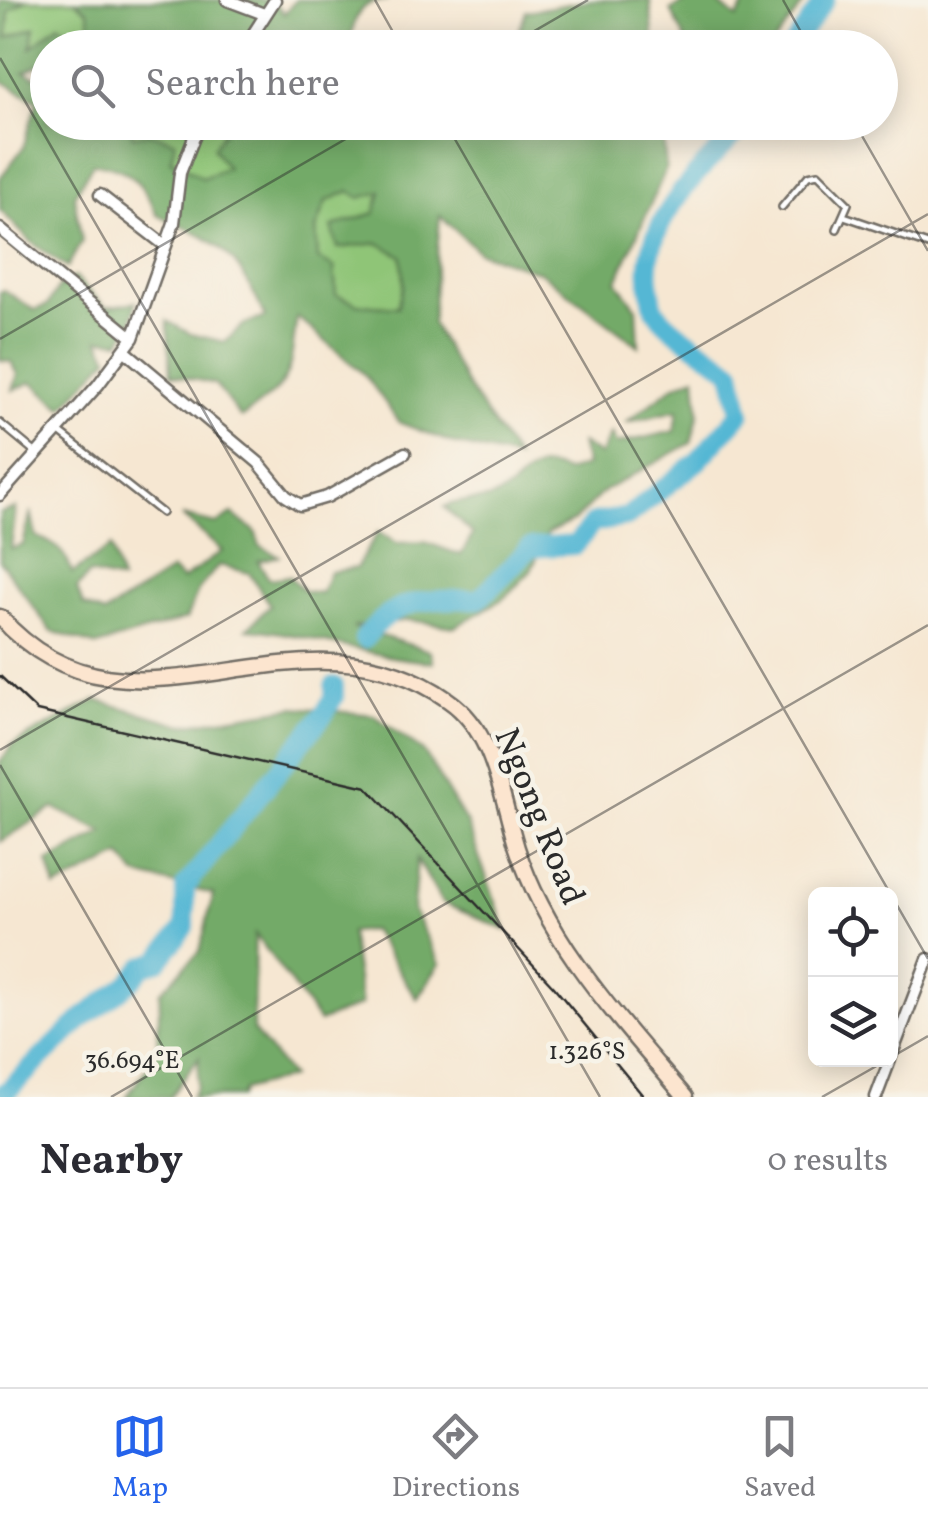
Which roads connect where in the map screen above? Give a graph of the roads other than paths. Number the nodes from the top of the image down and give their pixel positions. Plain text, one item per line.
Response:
1 (228, 0) edge
2 (274, 0) edge
3 (264, 14) junction
4 (255, 30) edge
5 (193, 140) edge
6 (100, 196) dead end
7 (782, 207) dead end
8 (844, 216) junction
9 (837, 228) dead end
10 (0, 229) edge
11 (928, 245) edge
12 (166, 246) junction
13 (133, 338) junction
14 (126, 351) junction
15 (0, 423) edge
16 (58, 431) junction
17 (405, 453) dead end
18 (37, 454) junction
19 (0, 495) edge
20 (162, 513) dead end
21 (1, 620) edge
22 (928, 959) edge
23 (898, 1038) edge
24 (887, 1067) edge
25 (685, 1097) edge
26 (876, 1097) edge

1 - 3 street
2 - 3 street
3 - 4 street
5 - 12 street
6 - 12 street
7 - 8 lane
8 - 9 lane
8 - 11 lane
10 - 13 street
12 - 13 street
13 - 14 street
14 - 16 street
14 - 17 street
15 - 18 lane
16 - 18 street
16 - 20 lane
18 - 19 street
21 - 25 main road, Ngong Road
22 - 23 street
24 - 26 street

